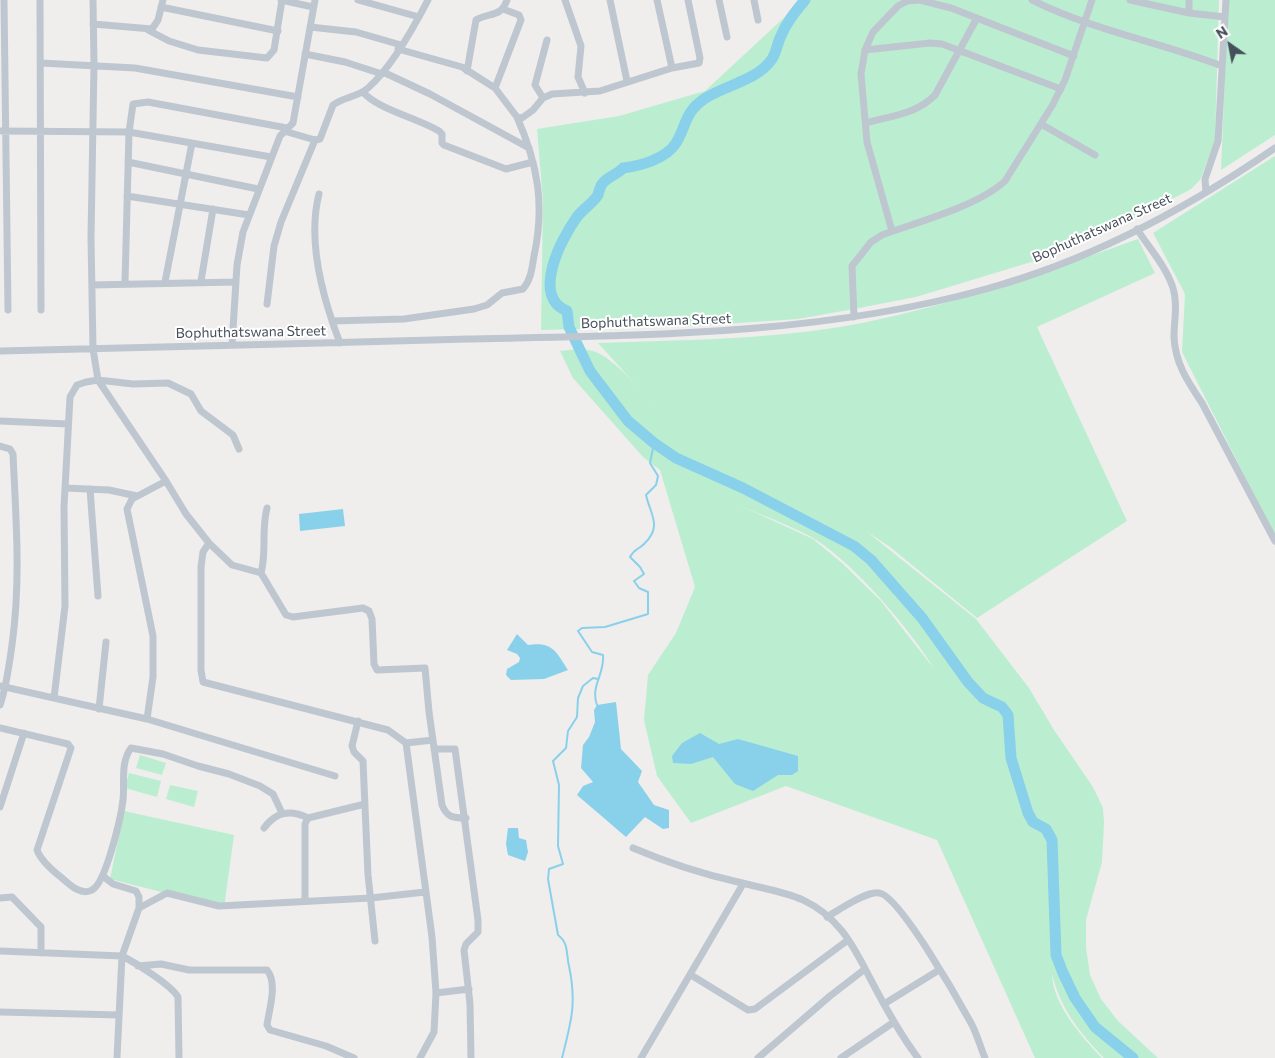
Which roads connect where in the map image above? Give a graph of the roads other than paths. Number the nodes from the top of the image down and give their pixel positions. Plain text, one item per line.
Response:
1 (4, 0) edge
2 (40, 0) edge
3 (92, 0) edge
4 (154, 0) edge
5 (282, 0) edge
6 (358, 0) edge
7 (428, 0) edge
8 (508, 0) edge
9 (565, 0) edge
10 (610, 0) edge
11 (657, 0) edge
12 (688, 0) edge
13 (719, 0) edge
14 (754, 0) edge
15 (909, 0) edge
16 (1032, 0) edge
17 (1092, 0) edge
18 (1130, 0) edge
19 (1189, 0) edge
20 (1226, 0) edge
21 (377, 2) edge
22 (162, 3) edge
23 (314, 4) edge
24 (503, 9) junction
25 (1189, 13) junction
26 (419, 16) junction
27 (977, 18) junction
28 (1225, 18) junction
29 (758, 20) dead end
30 (1085, 22) junction
31 (93, 24) junction
32 (310, 27) junction
33 (148, 30) junction
34 (278, 31) junction
35 (727, 37) dead end
36 (547, 40) dead end
37 (400, 47) junction
38 (865, 50) junction
39 (959, 50) junction
40 (305, 54) junction
41 (1074, 56) junction
42 (41, 63) junction
43 (94, 64) junction
44 (1222, 66) junction
45 (672, 68) junction
46 (467, 70) junction
47 (382, 73) junction
48 (627, 81) junction
49 (495, 88) junction
50 (1061, 89) junction
51 (363, 92) junction
52 (585, 93) junction
53 (298, 97) junction
54 (543, 98) junction
55 (517, 117) junction
56 (866, 122) junction
57 (1041, 124) junction
58 (285, 130) junction
59 (39, 131) junction
60 (93, 131) junction
61 (3, 132) edge
62 (129, 132) junction
63 (315, 140) junction
64 (192, 143) junction
65 (529, 148) junction
66 (1275, 148) edge
67 (1095, 155) dead end
68 (271, 157) junction
69 (128, 162) junction
70 (533, 162) junction
71 (186, 174) junction
72 (258, 189) junction
73 (1206, 192) junction
74 (319, 194) dead end
75 (127, 196) junction
76 (181, 204) junction
77 (213, 209) junction
78 (249, 215) junction
79 (1137, 230) junction
80 (892, 231) junction
81 (201, 281) junction
82 (125, 282) junction
83 (165, 282) junction
84 (236, 282) junction
85 (92, 285) junction
86 (267, 304) dead end
87 (8, 310) dead end
88 (41, 310) dead end
89 (854, 317) junction
90 (332, 321) junction
91 (340, 343) junction
92 (232, 345) junction
93 (93, 349) junction
94 (0, 350) edge
95 (98, 380) junction
96 (0, 421) edge
97 (68, 424) junction
98 (0, 446) edge
99 (238, 449) dead end
100 (166, 481) junction
101 (65, 488) junction
102 (90, 489) junction
103 (136, 496) junction
104 (267, 508) dead end
105 (1275, 541) edge
106 (209, 543) junction
107 (260, 573) junction
108 (98, 596) dead end
109 (106, 642) dead end
110 (3, 687) edge
111 (54, 698) junction
112 (0, 705) edge
113 (99, 709) junction
114 (147, 719) junction
115 (358, 721) junction
116 (0, 728) edge
117 (24, 733) junction
118 (433, 740) junction
119 (406, 743) junction
120 (434, 749) junction
121 (335, 776) dead end
122 (365, 804) junction
123 (0, 807) edge
124 (282, 813) junction
125 (308, 818) junction
126 (466, 818) junction
127 (264, 828) dead end
128 (633, 848) dead end
129 (103, 876) junction
130 (743, 884) junction
131 (426, 892) junction
132 (0, 898) edge
133 (371, 898) junction
134 (305, 901) junction
135 (139, 908) junction
136 (827, 917) junction
137 (848, 940) junction
138 (375, 941) dead end
139 (0, 951) edge
140 (41, 953) junction
141 (122, 956) junction
142 (138, 966) junction
143 (865, 969) junction
144 (939, 970) junction
145 (691, 975) junction
146 (468, 989) junction
147 (436, 993) junction
148 (884, 1004) junction
149 (0, 1012) edge
150 (119, 1016) junction
151 (894, 1022) junction
152 (117, 1058) edge
153 (179, 1058) edge
154 (354, 1058) edge
155 (420, 1058) edge
156 (471, 1058) edge
157 (641, 1058) edge
158 (758, 1058) edge
159 (841, 1058) edge
160 (918, 1058) edge
161 (985, 1058) edge

1 - 61 street
2 - 42 street
3 - 31 street
4 - 22 street
5 - 23 street
5 - 34 street
6 - 21 street
7 - 26 street
8 - 24 street
9 - 52 street
10 - 48 street
11 - 45 street
12 - 45 street
13 - 35 street
14 - 29 street
15 - 27 street
15 - 38 street
16 - 30 street
17 - 30 street
18 - 25 street
19 - 25 street
20 - 28 street
21 - 26 street
22 - 33 street
22 - 34 street
23 - 32 street
24 - 46 street
24 - 49 street
25 - 28 street
26 - 37 street
27 - 39 street
27 - 41 street
28 - 44 street
30 - 41 street
30 - 44 street
31 - 33 street
31 - 43 street
32 - 37 street
32 - 40 street
33 - 34 street
36 - 54 street
37 - 46 street
37 - 47 street
38 - 39 street
38 - 56 street
39 - 50 street
39 - 56 street
40 - 47 street
40 - 53 street
41 - 50 street
42 - 43 street
42 - 59 street
43 - 53 street
43 - 60 street
44 - 73 street
45 - 48 street
46 - 49 street
47 - 51 street
47 - 65 street
48 - 52 street
49 - 55 street
50 - 57 street
51 - 63 street
51 - 70 street
52 - 54 street
53 - 58 street
54 - 55 street
55 - 65 street
56 - 80 street
57 - 67 street
57 - 80 street
58 - 62 street
58 - 63 street
58 - 68 street
59 - 60 street
59 - 61 street
59 - 88 street
60 - 62 street
60 - 85 street
61 - 87 street
62 - 64 street
62 - 69 street
63 - 86 street
64 - 68 street
64 - 71 street
65 - 70 street
66 - 73 street, Bophuthatswana Street
68 - 72 street
69 - 71 street
69 - 75 street
70 - 90 street
71 - 72 street
71 - 76 street
72 - 78 street
73 - 79 street, Bophuthatswana Street
74 - 90 street
75 - 76 street
75 - 82 street
76 - 77 street
76 - 83 street
77 - 78 street
77 - 81 street
78 - 84 street
79 - 89 street, Bophuthatswana Street
79 - 105 street
80 - 89 street
81 - 83 street
81 - 84 street
82 - 83 street
82 - 85 street
84 - 92 street
85 - 93 street
89 - 91 street, Bophuthatswana Street
90 - 91 street
91 - 92 street, Bophuthatswana Street
92 - 93 street, Bophuthatswana Street
93 - 94 street, Bophuthatswana Street
93 - 95 street
95 - 97 street
95 - 99 street
95 - 100 street
96 - 97 street
97 - 101 street
98 - 110 street
100 - 103 street
100 - 106 street
101 - 102 street
101 - 111 street
102 - 103 street
102 - 108 street
103 - 114 street
104 - 107 street
106 - 107 street
106 - 115 street
107 - 118 street
109 - 113 street
110 - 111 street
110 - 112 street
111 - 113 street
113 - 114 street
114 - 121 street
115 - 119 street
115 - 122 street
116 - 117 street
117 - 123 street
117 - 129 street
118 - 119 street
118 - 120 street
119 - 131 street
120 - 126 street
120 - 126 street
122 - 125 street
122 - 133 street
124 - 125 street
124 - 127 street
124 - 129 street
125 - 134 street
126 - 146 street
128 - 130 street
129 - 135 street
130 - 136 street
130 - 145 street
131 - 133 street
131 - 147 street
132 - 140 street
133 - 134 street
133 - 138 street
134 - 135 street
135 - 141 street
136 - 137 street
136 - 144 street
137 - 143 street
137 - 145 street
139 - 140 street
140 - 141 street
141 - 142 street
141 - 150 street
142 - 153 street
142 - 154 street
143 - 148 street
143 - 158 street
144 - 148 street
144 - 161 street
145 - 157 street
146 - 147 street
146 - 156 street
147 - 155 street
148 - 151 street
149 - 150 street
150 - 152 street
151 - 159 street
151 - 160 street

